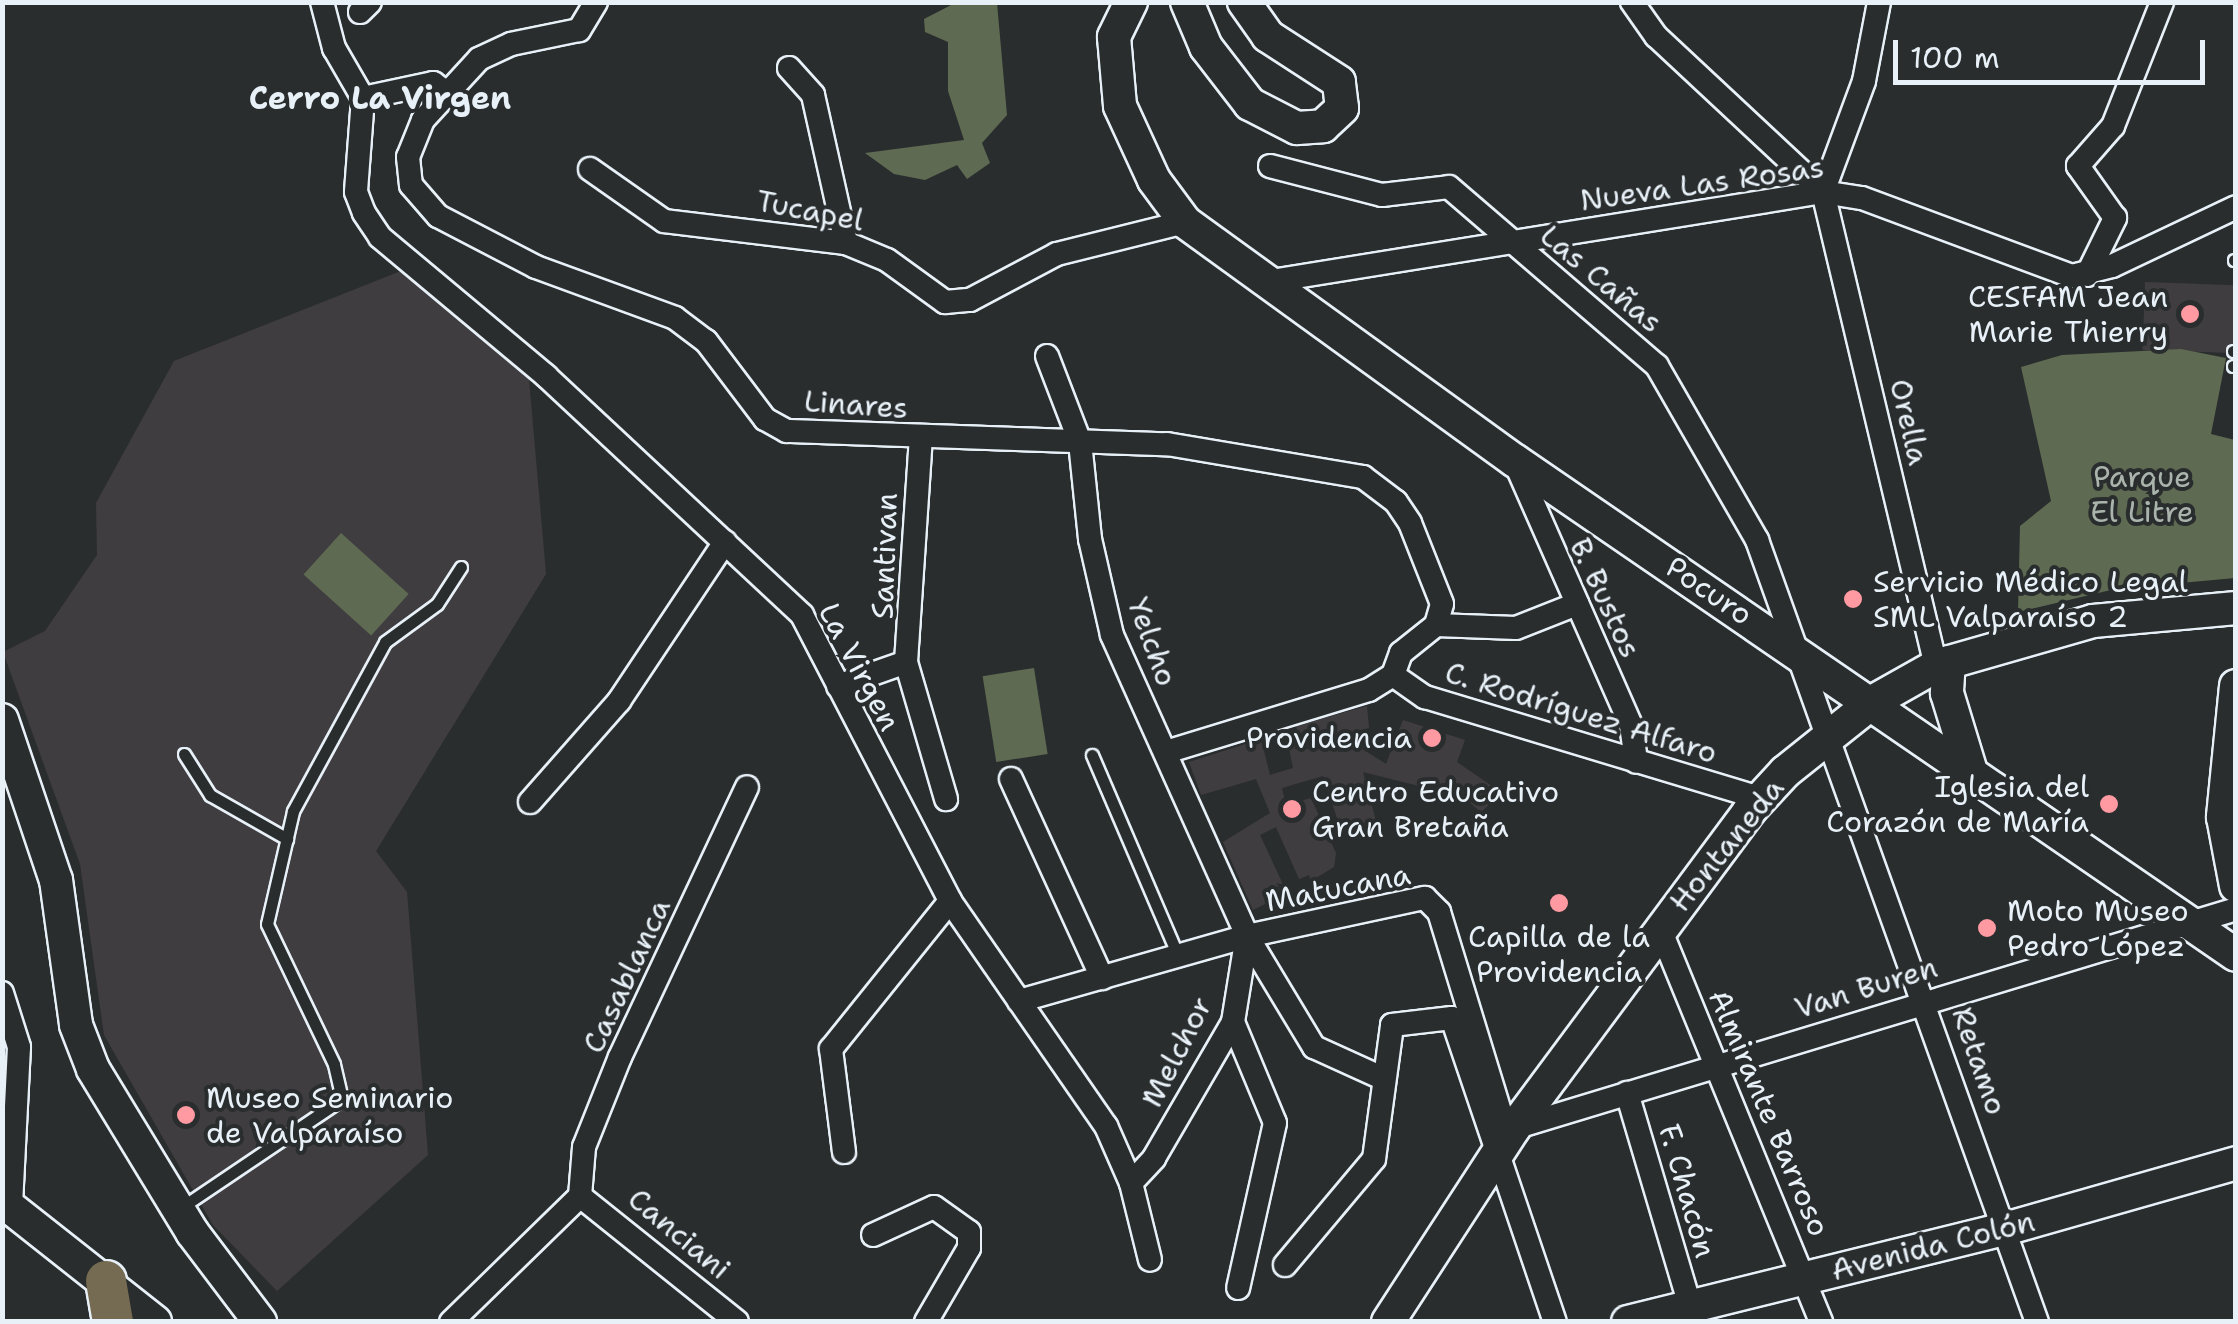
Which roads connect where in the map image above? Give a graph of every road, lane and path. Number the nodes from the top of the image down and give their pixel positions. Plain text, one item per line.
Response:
1 (322, 2) edge
2 (596, 2) edge
3 (1131, 2) edge
4 (1187, 2) edge
5 (1244, 2) edge
6 (1632, 2) edge
7 (1879, 2) edge
8 (2162, 2) edge
9 (790, 68) dead end
10 (446, 92) junction
11 (363, 98) junction
12 (1270, 166) dead end
13 (590, 169) dead end
14 (1823, 192) junction
15 (2236, 206) edge
16 (1185, 222) junction
17 (1511, 242) junction
18 (846, 243) junction
19 (2087, 275) junction
20 (1271, 281) junction
21 (1047, 356) dead end
22 (920, 440) junction
23 (1080, 442) junction
24 (1514, 460) junction
25 (725, 542) junction
26 (461, 567) dead end
27 (1576, 604) junction
28 (2236, 608) edge
29 (1436, 625) junction
30 (1800, 652) junction
31 (906, 662) junction
32 (1942, 664) junction
33 (1392, 675) junction
34 (838, 686) junction
35 (2236, 686) edge
36 (1874, 702) junction
37 (2, 720) edge
38 (1830, 734) junction
39 (1166, 752) junction
40 (184, 754) dead end
41 (1092, 755) dead end
42 (1636, 762) junction
43 (1970, 768) junction
44 (1010, 779) dead end
45 (746, 787) dead end
46 (946, 798) dead end
47 (1759, 798) junction
48 (530, 802) dead end
49 (287, 840) junction
50 (2236, 886) edge
51 (950, 901) junction
52 (2236, 909) edge
53 (2193, 922) junction
54 (1660, 928) junction
55 (1248, 936) junction
56 (2236, 954) edge
57 (1178, 956) junction
58 (1102, 978) junction
59 (2, 993) edge
60 (1020, 1001) junction
61 (1927, 1001) junction
62 (1233, 1022) junction
63 (1715, 1064) junction
64 (1382, 1078) junction
65 (1628, 1093) junction
66 (1505, 1142) junction
67 (844, 1152) dead end
68 (2236, 1163) edge
69 (1131, 1182) junction
70 (580, 1196) junction
71 (7, 1204) edge
72 (178, 1209) junction
73 (2005, 1229) junction
74 (873, 1235) dead end
75 (1150, 1260) dead end
76 (1285, 1264) dead end
77 (1805, 1278) junction
78 (106, 1281) junction
79 (237, 1286) junction
80 (1238, 1288) dead end
81 (1690, 1306) junction
82 (113, 1322) edge
83 (155, 1322) edge
84 (260, 1322) edge
85 (274, 1322) edge
86 (451, 1322) edge
87 (737, 1322) edge
88 (926, 1322) edge
89 (1388, 1322) edge
90 (1555, 1322) edge
91 (1628, 1322) edge
92 (1822, 1322) edge
93 (2038, 1322) edge

1 - 11 street
2 - 10 street, Linares
3 - 16 street, Pocuro
4 - 5 street
6 - 14 street
7 - 14 street
8 - 19 street
9 - 18 street
10 - 11 street
10 - 22 street, Linares
11 - 25 street, La Virgen
12 - 17 street, Las Cañas
13 - 18 street, Tucapel
14 - 17 street, Nueva Las Rosas
14 - 19 street, Nueva Las Rosas
14 - 32 street, Orella
15 - 19 street
16 - 18 street, Tucapel
16 - 20 street, Pocuro
17 - 20 street, Nueva Las Rosas
17 - 30 street, Las Cañas
20 - 24 street, Pocuro
21 - 23 street, Yelcho
22 - 23 street, Linares
22 - 31 street, Santivan
23 - 29 street, Linares
23 - 39 street, Yelcho
24 - 27 street, B. Bustos
24 - 30 street, Pocuro
25 - 34 street, La Virgen
25 - 48 street
26 - 49 lane
27 - 29 street
27 - 42 street, B. Bustos
28 - 32 street, Hontaneda
29 - 33 street
30 - 36 street, Pocuro
30 - 38 street, Retamo
31 - 34 street, Santivan
31 - 46 street
32 - 36 street, Hontaneda
32 - 43 street
33 - 39 street
33 - 42 street, C. Rodríguez Alfaro
34 - 51 street, La Virgen
35 - 50 street
36 - 38 street, Hontaneda
36 - 43 street, Pocuro
37 - 72 street
38 - 47 street, Hontaneda
38 - 61 street, Retamo
39 - 55 street, Yelcho
40 - 49 lane
41 - 57 lane
42 - 47 street, C. Rodríguez Alfaro
43 - 53 street, Pocuro
44 - 58 street
45 - 70 street, Casablanca
47 - 54 street, Hontaneda
49 - 72 lane
51 - 60 street, La Virgen
51 - 67 street
52 - 53 street, Van Buren
53 - 56 street, Pocuro
53 - 61 street, Van Buren
54 - 63 street, Almirante Barroso
54 - 66 street, Hontaneda
55 - 57 street, Matucana
55 - 62 street, Melchor
55 - 64 street, Yelcho
55 - 66 street, Matucana
57 - 58 street, Matucana
58 - 60 street, Matucana
59 - 71 street
60 - 69 street, La Virgen
61 - 63 street, Van Buren
61 - 73 street, Retamo
62 - 69 street, Melchor
62 - 80 street
63 - 65 street, Van Buren
63 - 77 street, Almirante Barroso
64 - 66 street
64 - 76 street
65 - 66 street, Van Buren
65 - 81 street, F. Chacón
66 - 89 street, Hontaneda
66 - 90 street
68 - 73 street, Avenida Colón
69 - 75 street, La Virgen
70 - 86 street
70 - 87 street, Canciani
71 - 78 street
72 - 79 street
73 - 77 street, Avenida Colón
73 - 93 street, Retamo
74 - 88 street
77 - 81 street, Avenida Colón
77 - 92 street, Almirante Barroso
78 - 82 highway
78 - 83 street
79 - 84 street
79 - 85 street
81 - 91 street, Avenida Colón

